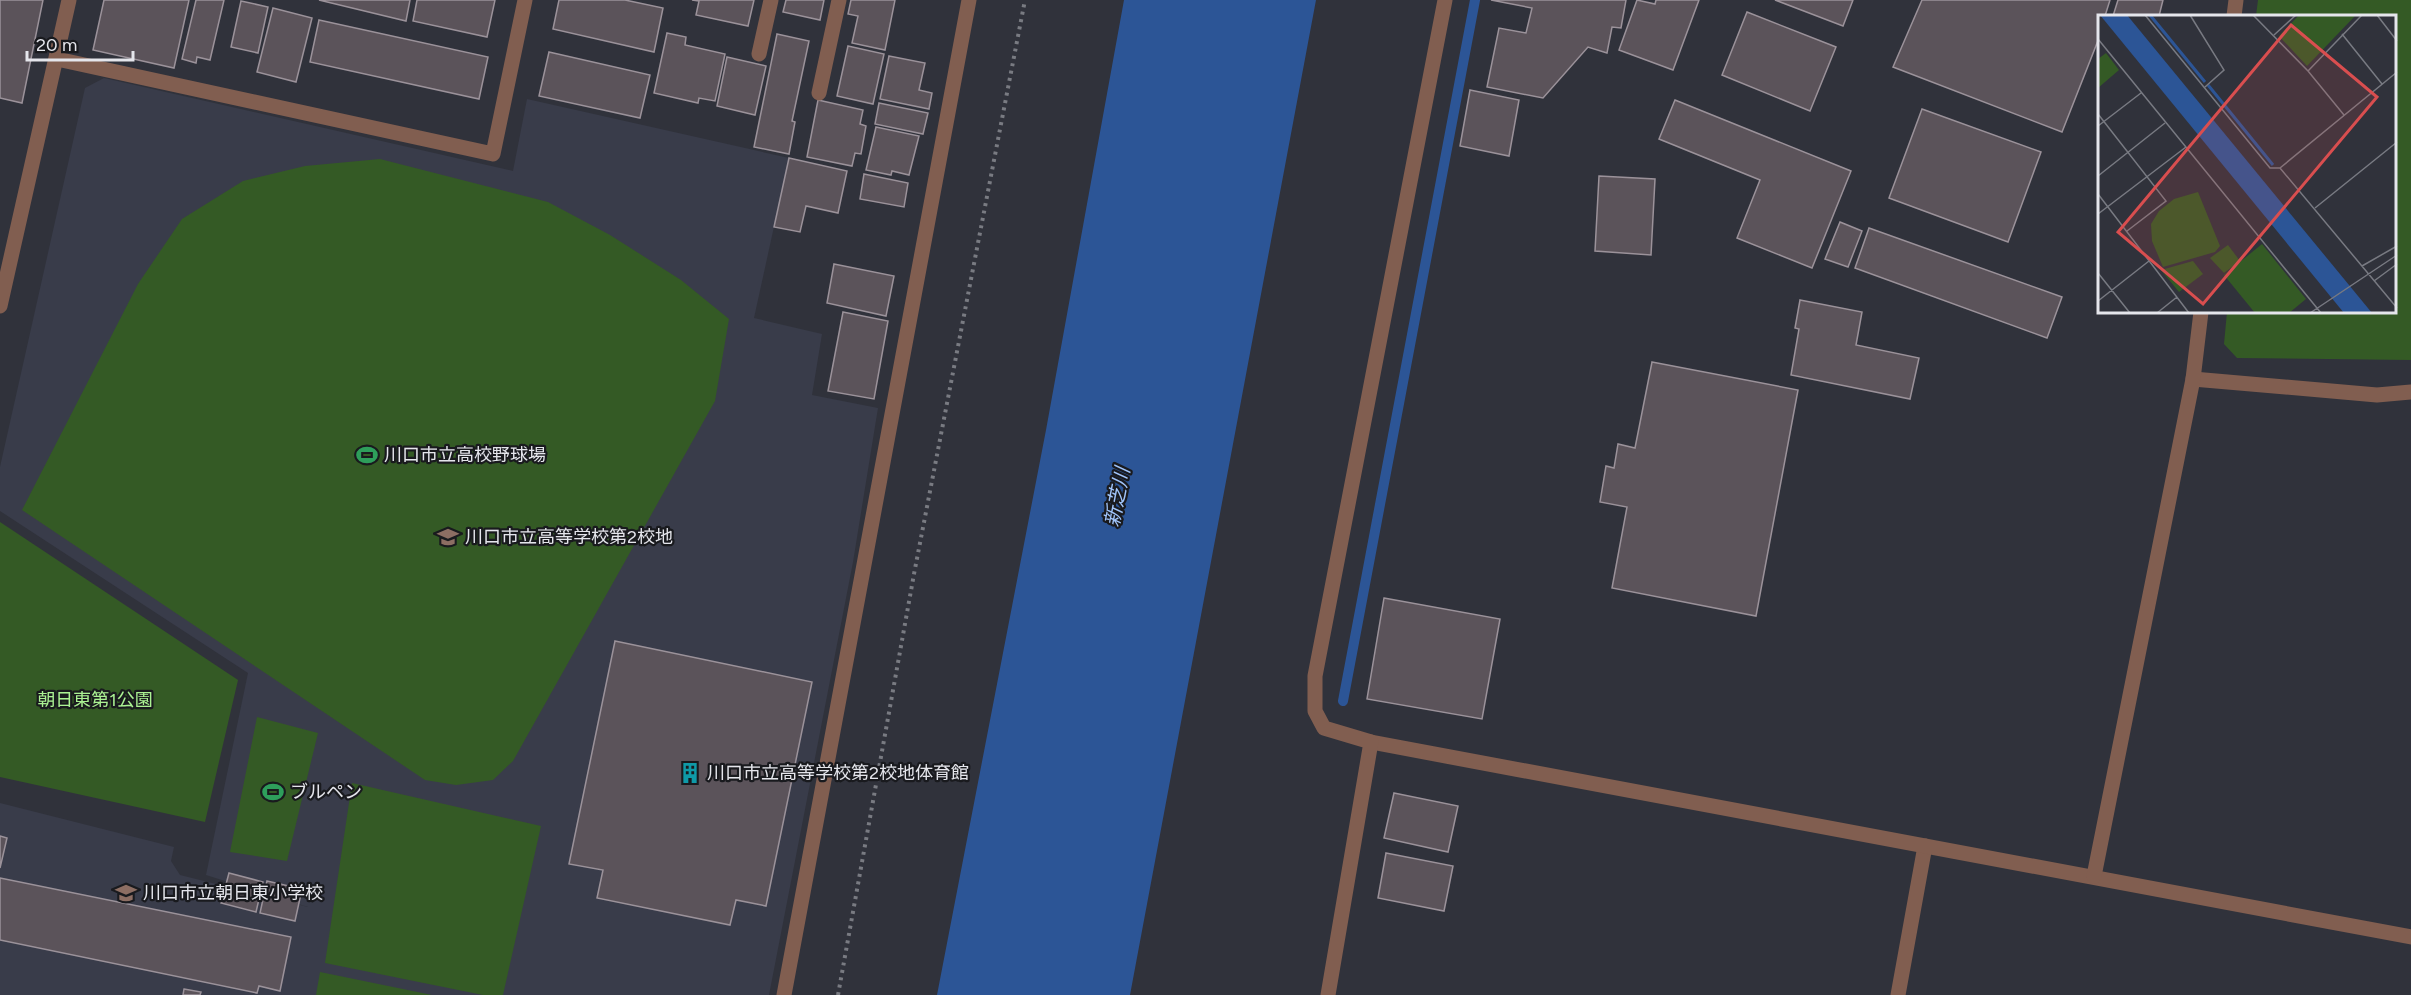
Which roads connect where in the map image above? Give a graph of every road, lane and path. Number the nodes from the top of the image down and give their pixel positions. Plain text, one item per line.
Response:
1 (69, 0) edge
2 (525, 0) edge
3 (771, 0) edge
4 (839, 0) edge
5 (969, 0) edge
6 (1024, 0) edge
7 (1445, 0) edge
8 (2236, 0) edge
9 (2234, 15) edge
10 (759, 54) dead end
11 (57, 59) junction
12 (819, 93) dead end
13 (0, 306) edge
14 (2201, 314) edge
15 (2193, 378) junction
16 (2411, 392) edge
17 (1371, 742) junction
18 (1925, 846) junction
19 (2094, 876) junction
20 (2411, 937) edge
21 (784, 995) edge
22 (838, 995) edge
23 (1328, 995) edge
24 (1898, 995) edge

1 - 11 street
2 - 11 street
3 - 10 street
4 - 12 street
5 - 21 street
6 - 22 path
7 - 17 street
8 - 9 street
11 - 13 street
14 - 15 street
15 - 16 street
15 - 19 street
17 - 18 street
17 - 23 street
18 - 19 street
18 - 24 street
19 - 20 street

